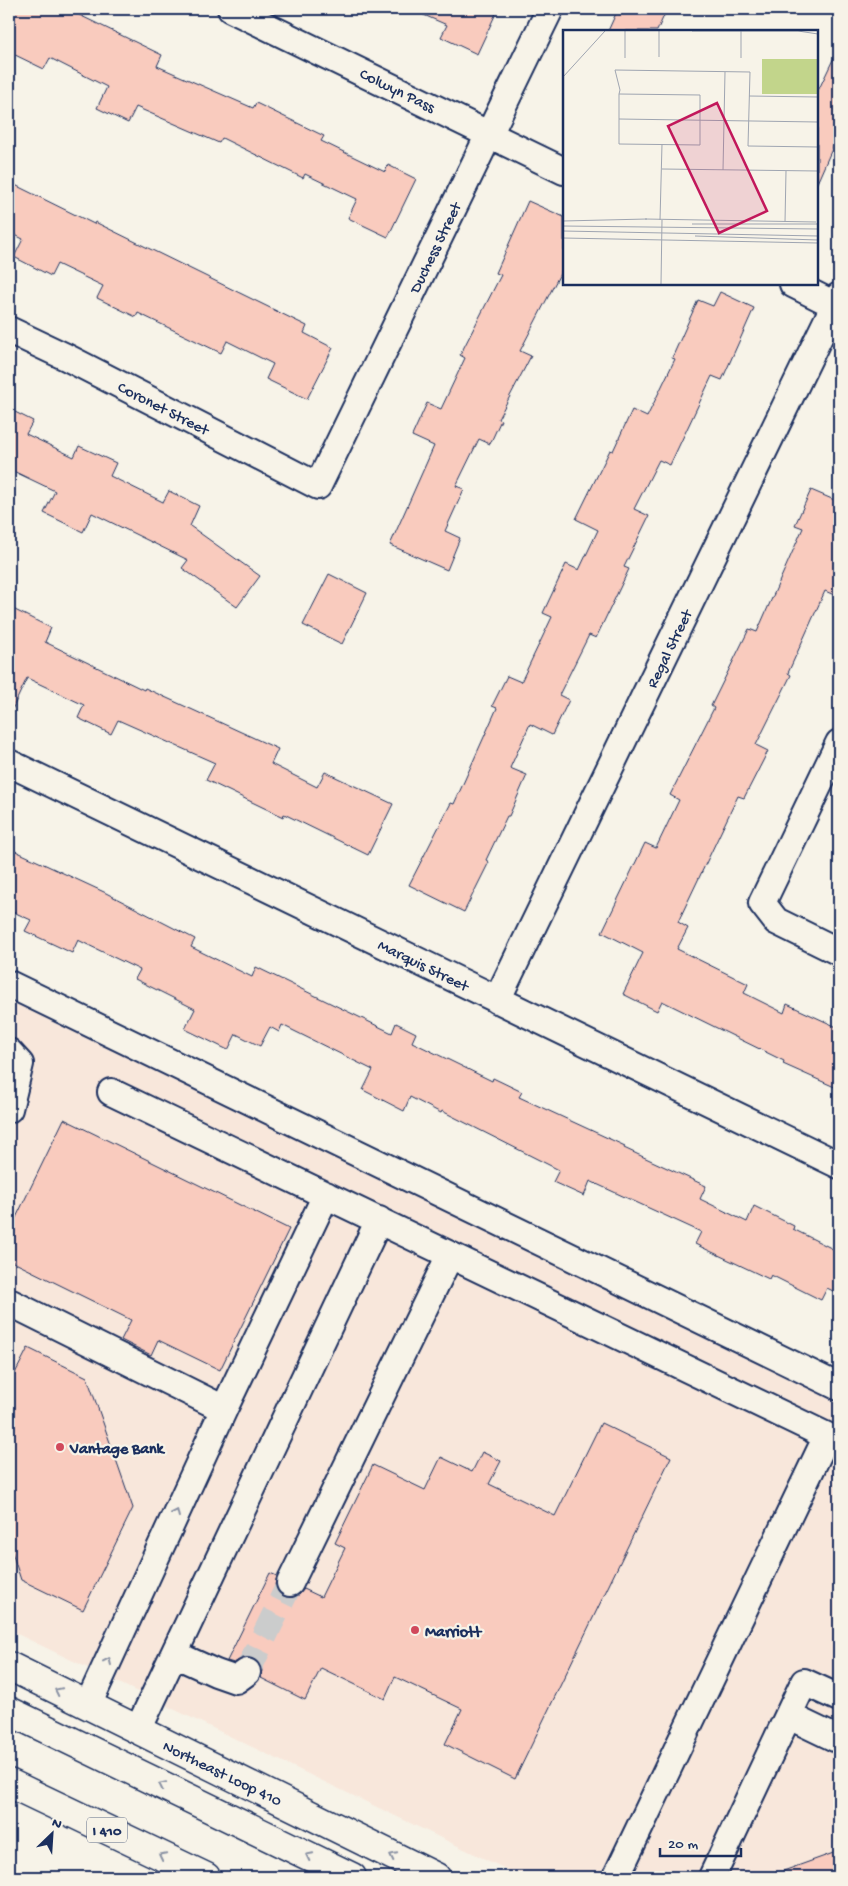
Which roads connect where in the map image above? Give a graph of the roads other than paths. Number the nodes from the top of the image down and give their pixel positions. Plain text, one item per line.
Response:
1 (231, 9) edge
2 (550, 9) edge
3 (489, 133) junction
4 (563, 170) edge
5 (796, 285) edge
6 (838, 302) edge
7 (9, 330) edge
8 (318, 486) joint
9 (839, 743) edge
10 (9, 764) edge
11 (839, 952) edge
12 (9, 984) edge
13 (497, 1000) junction
14 (9, 1052) edge
15 (111, 1092) dead end
16 (9, 1109) edge
17 (839, 1165) edge
18 (326, 1195) junction
19 (379, 1220) junction
20 (450, 1255) junction
21 (9, 1302) edge
22 (839, 1387) edge
23 (224, 1409) junction
24 (833, 1439) edge
25 (290, 1583) tunnel mouth
26 (174, 1654) junction
27 (9, 1666) edge
28 (247, 1672) dead end
29 (839, 1698) edge
30 (88, 1705) junction
31 (9, 1710) edge
32 (789, 1716) junction
33 (138, 1730) junction
34 (839, 1740) edge
35 (9, 1783) edge
36 (206, 1877) edge
37 (352, 1877) edge
38 (436, 1877) edge
39 (616, 1877) edge
40 (712, 1877) edge

1 - 3 street, Colwyn Pass
2 - 3 street, Duchess Street
3 - 4 street, Colwyn Pass
3 - 8 street, Duchess Street
5 - 6 street
6 - 13 street, Regal Street
7 - 8 street, Coronet Street
9 - 11 street
10 - 13 street, Marquis Street
12 - 22 street
13 - 17 street, Marquis Street
14 - 16 street
15 - 18 street
18 - 19 street
18 - 23 street
19 - 20 street
19 - 26 street
20 - 24 street
20 - 25 street
21 - 23 street
30 -> 23 street
24 - 39 street
26 - 28 street
26 - 33 street
30 -> 27 main road, Northeast Loop 410
29 - 32 street
30 - 33 main road, Northeast Loop 410
37 -> 31 main road
32 - 34 street
32 - 40 street
38 -> 33 main road, Northeast Loop 410
36 -> 35 main road, I 410

